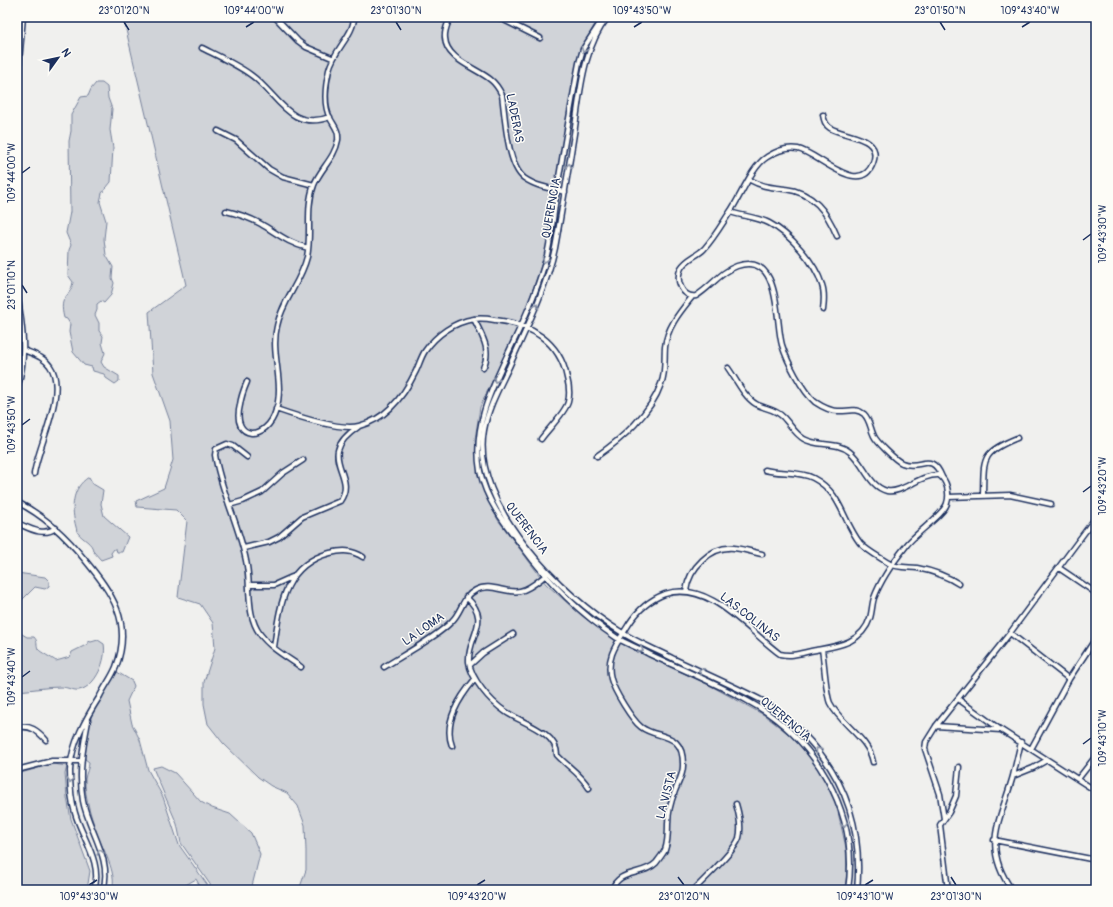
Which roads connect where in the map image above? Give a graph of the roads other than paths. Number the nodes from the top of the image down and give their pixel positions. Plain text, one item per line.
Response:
1 (275, 17) edge
2 (354, 17) edge
3 (450, 17) edge
4 (498, 17) edge
5 (22, 18) edge
6 (605, 18) edge
7 (540, 38) dead end
8 (202, 48) dead end
9 (332, 58) junction
10 (17, 86) edge
11 (823, 115) dead end
12 (330, 117) junction
13 (218, 131) dead end
14 (750, 180) junction
15 (314, 185) junction
16 (557, 190) junction
17 (565, 192) junction
18 (226, 211) dead end
19 (730, 212) junction
20 (837, 236) dead end
21 (308, 248) junction
22 (17, 292) edge
23 (692, 297) junction
24 (823, 310) dead end
25 (474, 319) junction
26 (521, 325) junction
27 (527, 328) junction
28 (24, 350) junction
29 (483, 368) dead end
30 (728, 368) dead end
31 (247, 382) dead end
32 (17, 388) edge
33 (276, 409) junction
34 (358, 426) junction
35 (1017, 438) dead end
36 (541, 439) dead end
37 (597, 456) dead end
38 (247, 457) dead end
39 (303, 460) dead end
40 (765, 470) dead end
41 (34, 474) dead end
42 (942, 477) junction
43 (982, 496) junction
44 (948, 497) junction
45 (17, 502) edge
46 (1051, 504) dead end
47 (229, 505) junction
48 (1096, 517) edge
49 (17, 523) edge
50 (56, 528) junction
51 (244, 548) junction
52 (762, 554) dead end
53 (363, 557) dead end
54 (892, 565) junction
55 (1059, 568) junction
56 (550, 572) junction
57 (544, 576) junction
58 (292, 577) junction
59 (959, 584) dead end
60 (249, 585) junction
61 (686, 591) junction
62 (1096, 593) edge
63 (466, 597) junction
64 (578, 600) junction
65 (586, 615) junction
66 (623, 633) junction
67 (1010, 633) junction
68 (513, 634) dead end
69 (1096, 638) edge
70 (619, 639) junction
71 (274, 647) junction
72 (822, 649) junction
73 (470, 665) junction
74 (300, 667) dead end
75 (384, 668) dead end
76 (712, 677) junction
77 (1069, 678) junction
78 (475, 679) junction
79 (710, 682) junction
80 (958, 699) junction
81 (88, 717) junction
82 (936, 726) junction
83 (17, 728) edge
84 (1001, 730) junction
85 (46, 740) dead end
86 (1021, 742) junction
87 (452, 746) dead end
88 (1032, 748) junction
89 (1096, 756) edge
90 (1047, 760) junction
91 (71, 761) junction
92 (81, 761) junction
93 (873, 762) dead end
94 (959, 767) dead end
95 (17, 770) edge
96 (1013, 776) junction
97 (1078, 779) junction
98 (589, 788) dead end
99 (1096, 791) edge
100 (736, 804) dead end
101 (944, 819) junction
102 (994, 840) junction
103 (857, 846) junction
104 (849, 848) junction
105 (1096, 860) edge
106 (94, 890) edge
107 (103, 890) edge
108 (612, 890) edge
109 (694, 890) edge
110 (848, 890) edge
111 (857, 890) edge
112 (948, 890) edge
113 (1012, 890) edge

1 - 9 street
2 - 9 street
3 - 16 street, LADERAS
4 - 7 street
5 - 10 street
6 -> 16 street, QUERENCIA
17 -> 6 street, QUERENCIA
8 - 12 street
9 - 12 street
11 - 14 street
12 - 15 street
13 - 15 street
14 - 19 street
14 - 20 street
15 - 21 street
16 - 17 street, LADERAS
16 -> 26 street, QUERENCIA
27 -> 17 street, QUERENCIA
18 - 21 street
19 - 23 street
19 - 24 street
21 - 33 street
22 - 28 street
23 - 37 street
23 - 42 street
25 - 26 street
25 - 29 street
25 - 34 street
26 - 27 street
26 -> 57 street, QUERENCIA
27 - 36 street
27 - 56 street, QUERENCIA
28 - 32 street
28 - 41 street
30 - 42 street
31 - 33 street
33 - 34 street
34 - 51 street
35 - 43 street
38 - 47 street
39 - 47 street
40 - 54 street
42 - 44 street
43 - 44 street
43 - 46 street
44 - 54 street, LAS COLINAS
45 - 50 street
47 - 51 street
48 - 55 street
49 - 50 street
50 - 81 street
51 - 60 street
52 - 61 street
53 - 58 street
54 - 59 street
54 - 72 street, LAS COLINAS
55 - 62 street
55 - 67 street
56 - 57 street
56 - 64 street, QUERENCIA
57 - 63 street
57 - 64 street
57 - 65 street, QUERENCIA
58 - 60 street
58 - 71 street
60 - 71 street
61 - 66 street, LAS COLINAS
61 - 72 street, LAS COLINAS
63 - 73 street
63 - 75 street, LA LOMA
64 - 66 street, QUERENCIA
65 - 66 street
65 - 70 street, QUERENCIA
66 - 70 street, LAS COLINAS
76 -> 66 street, QUERENCIA
67 - 77 street
67 - 80 street
68 - 73 street
69 - 77 street
70 -> 79 street, QUERENCIA
70 - 108 street, LA VISTA
71 - 74 street
72 - 93 street
73 - 78 street
76 - 79 street
103 -> 76 street, QUERENCIA
77 - 88 street
78 - 87 street
78 - 98 street
79 -> 104 street, QUERENCIA
80 - 82 street
80 - 84 street
81 - 91 street
81 - 92 street
82 - 84 street
82 - 101 street
83 - 85 street
84 - 86 street
86 - 88 street
86 - 96 street
88 - 90 street
89 - 97 street
90 - 96 street
90 - 97 street
91 - 92 street
91 - 95 street
91 -> 106 street
107 -> 92 street
94 - 101 street
96 - 102 street
97 - 99 street
100 - 109 street
101 - 112 street
102 - 105 street
102 - 113 street
103 - 104 street
103 - 111 street, QUERENCIA
104 - 110 street, QUERENCIA

